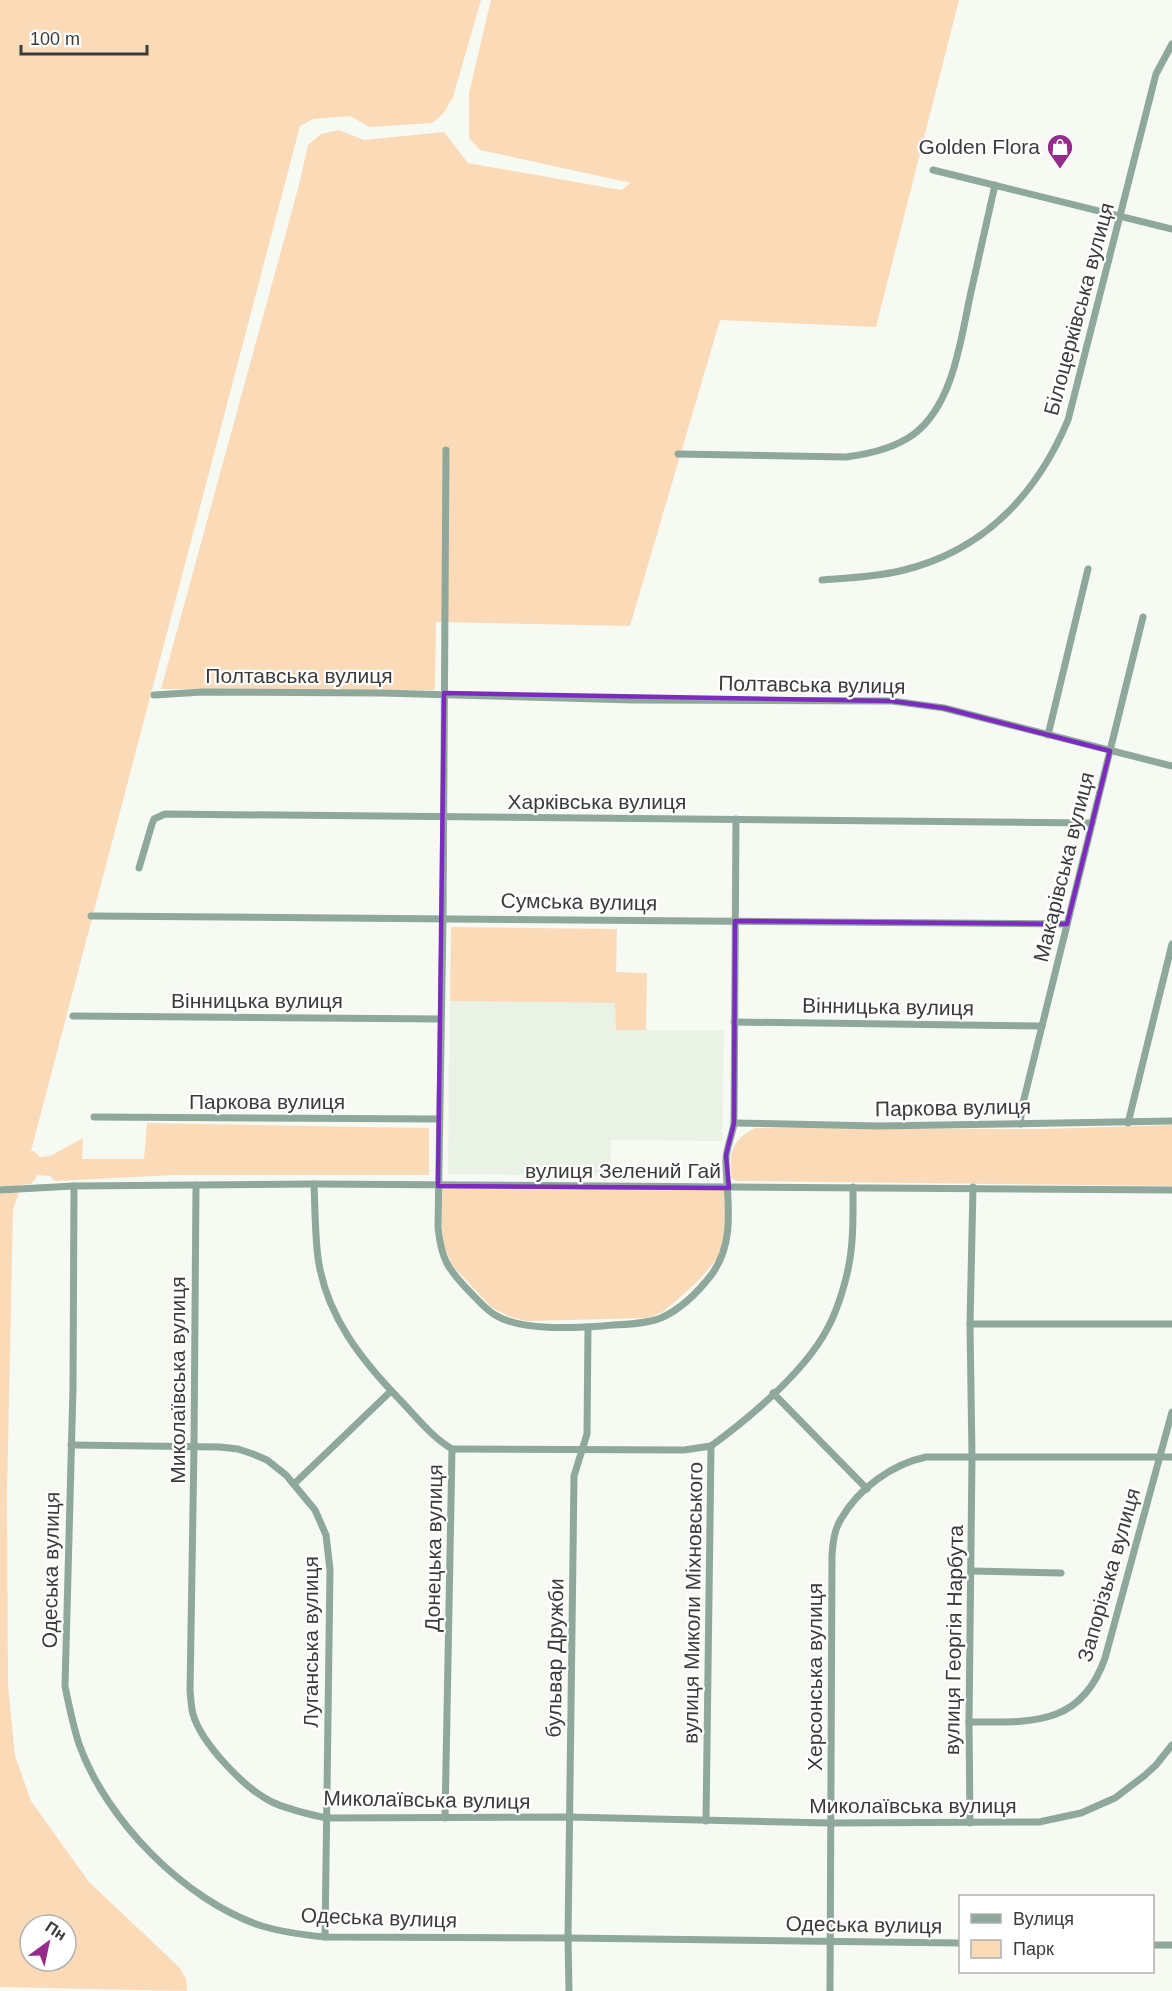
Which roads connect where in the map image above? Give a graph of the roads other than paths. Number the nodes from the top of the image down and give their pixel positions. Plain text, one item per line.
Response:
1 (1172, 44) edge
2 (933, 170) dead end
3 (995, 185) junction
4 (1121, 215) junction
5 (1172, 229) edge
6 (446, 450) dead end
7 (678, 454) dead end
8 (1088, 569) dead end
9 (822, 580) dead end
10 (1143, 617) dead end
11 (444, 693) junction
12 (154, 695) dead end
13 (1048, 735) junction
14 (1110, 751) junction
15 (1172, 766) edge
16 (443, 817) junction
17 (736, 819) junction
18 (1092, 823) junction
19 (139, 868) dead end
20 (91, 916) dead end
21 (442, 917) junction
22 (735, 921) junction
23 (1067, 924) junction
24 (1172, 944) edge
25 (73, 1016) dead end
26 (441, 1019) junction
27 (734, 1022) junction
28 (1042, 1026) junction
29 (94, 1117) dead end
30 (439, 1119) junction
31 (1172, 1121) edge
32 (734, 1123) junction
33 (1128, 1123) junction
34 (1020, 1124) junction
35 (314, 1184) junction
36 (196, 1185) junction
37 (74, 1186) junction
38 (438, 1186) junction
39 (853, 1187) junction
40 (973, 1187) junction
41 (729, 1188) junction
42 (0, 1190) edge
43 (1172, 1190) edge
44 (970, 1324) junction
45 (1172, 1324) edge
46 (588, 1327) junction
47 (391, 1391) junction
48 (773, 1393) junction
49 (1172, 1412) edge
50 (71, 1445) junction
51 (711, 1446) junction
52 (194, 1447) junction
53 (452, 1449) junction
54 (582, 1449) junction
55 (972, 1457) junction
56 (1160, 1457) junction
57 (1172, 1457) edge
58 (294, 1484) junction
59 (867, 1489) junction
60 (971, 1571) junction
61 (1062, 1573) dead end
62 (969, 1722) junction
63 (1172, 1745) edge
64 (570, 1817) junction
65 (326, 1818) junction
66 (444, 1818) junction
67 (706, 1821) junction
68 (830, 1823) junction
69 (969, 1823) junction
70 (325, 1937) junction
71 (568, 1938) junction
72 (830, 1941) junction
73 (959, 1943) edge
74 (1154, 1945) edge
75 (1172, 1945) edge
76 (569, 1991) edge
77 (830, 1991) edge

1 - 4 street, Білоцерківська вулиця
2 - 3 street
3 - 4 street
3 - 7 street
4 - 5 street
4 - 9 street, Білоцерківська вулиця
6 - 11 street
8 - 13 street
10 - 14 street, Макарівська вулиця
11 - 12 street, Полтавська вулиця
11 - 13 street, Полтавська вулиця
11 - 16 street
13 - 14 street, Полтавська вулиця
14 - 15 street, Полтавська вулиця
14 - 18 street, Макарівська вулиця
16 - 17 street, Харківська вулиця
16 - 19 street, Харківська вулиця
16 - 21 street
17 - 18 street, Харківська вулиця
17 - 22 street
18 - 23 street, Макарівська вулиця
20 - 21 street, Сумська вулиця
21 - 22 street, Сумська вулиця
21 - 26 street
22 - 23 street, Сумська вулиця
22 - 27 street
23 - 28 street, Макарівська вулиця
24 - 33 street
25 - 26 street, Вінницька вулиця
26 - 30 street
27 - 28 street, Вінницька вулиця
27 - 32 street
28 - 34 street, Макарівська вулиця
29 - 30 street, Паркова вулиця
30 - 38 street
31 - 33 street, Паркова вулиця
32 - 34 street, Паркова вулиця
32 - 41 street
33 - 34 street, Паркова вулиця
35 - 36 street, вулиця Зелений Гай
35 - 38 street, вулиця Зелений Гай
35 - 47 street, Донецька вулиця
36 - 37 street, вулиця Зелений Гай
36 - 52 street, Миколаївська вулиця
37 - 42 street, вулиця Зелений Гай
37 - 50 street, Одеська вулиця
38 - 41 street, вулиця Зелений Гай
38 - 46 street
39 - 40 street, вулиця Зелений Гай
39 - 41 street, вулиця Зелений Гай
39 - 48 street, вулиця Миколи Міхновського
40 - 43 street, вулиця Зелений Гай
40 - 44 street, вулиця Георгія Нарбута
41 - 46 street
44 - 45 street
44 - 55 street, вулиця Георгія Нарбута
46 - 54 street, бульвар Дружби
47 - 53 street, Донецька вулиця
47 - 58 street
48 - 51 street, вулиця Миколи Міхновського
48 - 59 street
49 - 56 street, Запорізька вулиця
50 - 52 street, Луганська вулиця
50 - 70 street, Одеська вулиця
51 - 54 street
51 - 67 street, вулиця Миколи Міхновського
52 - 58 street, Луганська вулиця
52 - 65 street, Миколаївська вулиця
53 - 54 street
53 - 66 street, Донецька вулиця
54 - 64 street, бульвар Дружби
55 - 56 street
55 - 59 street, Херсонська вулиця
55 - 60 street, вулиця Георгія Нарбута
56 - 57 street
56 - 62 street, Запорізька вулиця
58 - 65 street, Луганська вулиця
59 - 68 street, Херсонська вулиця
60 - 61 street
60 - 62 street, вулиця Георгія Нарбута
62 - 69 street, вулиця Георгія Нарбута
63 - 69 street, Миколаївська вулиця
64 - 66 street, Миколаївська вулиця
64 - 67 street, Миколаївська вулиця
64 - 71 street, бульвар Дружби
65 - 66 street, Миколаївська вулиця
65 - 70 street, Луганська вулиця
67 - 68 street, Миколаївська вулиця
68 - 69 street, Миколаївська вулиця
68 - 72 street, Херсонська вулиця
70 - 71 street, Одеська вулиця
71 - 72 street, Одеська вулиця
71 - 76 street, бульвар Дружби
72 - 73 street, Одеська вулиця
72 - 77 street, Херсонська вулиця
74 - 75 street

